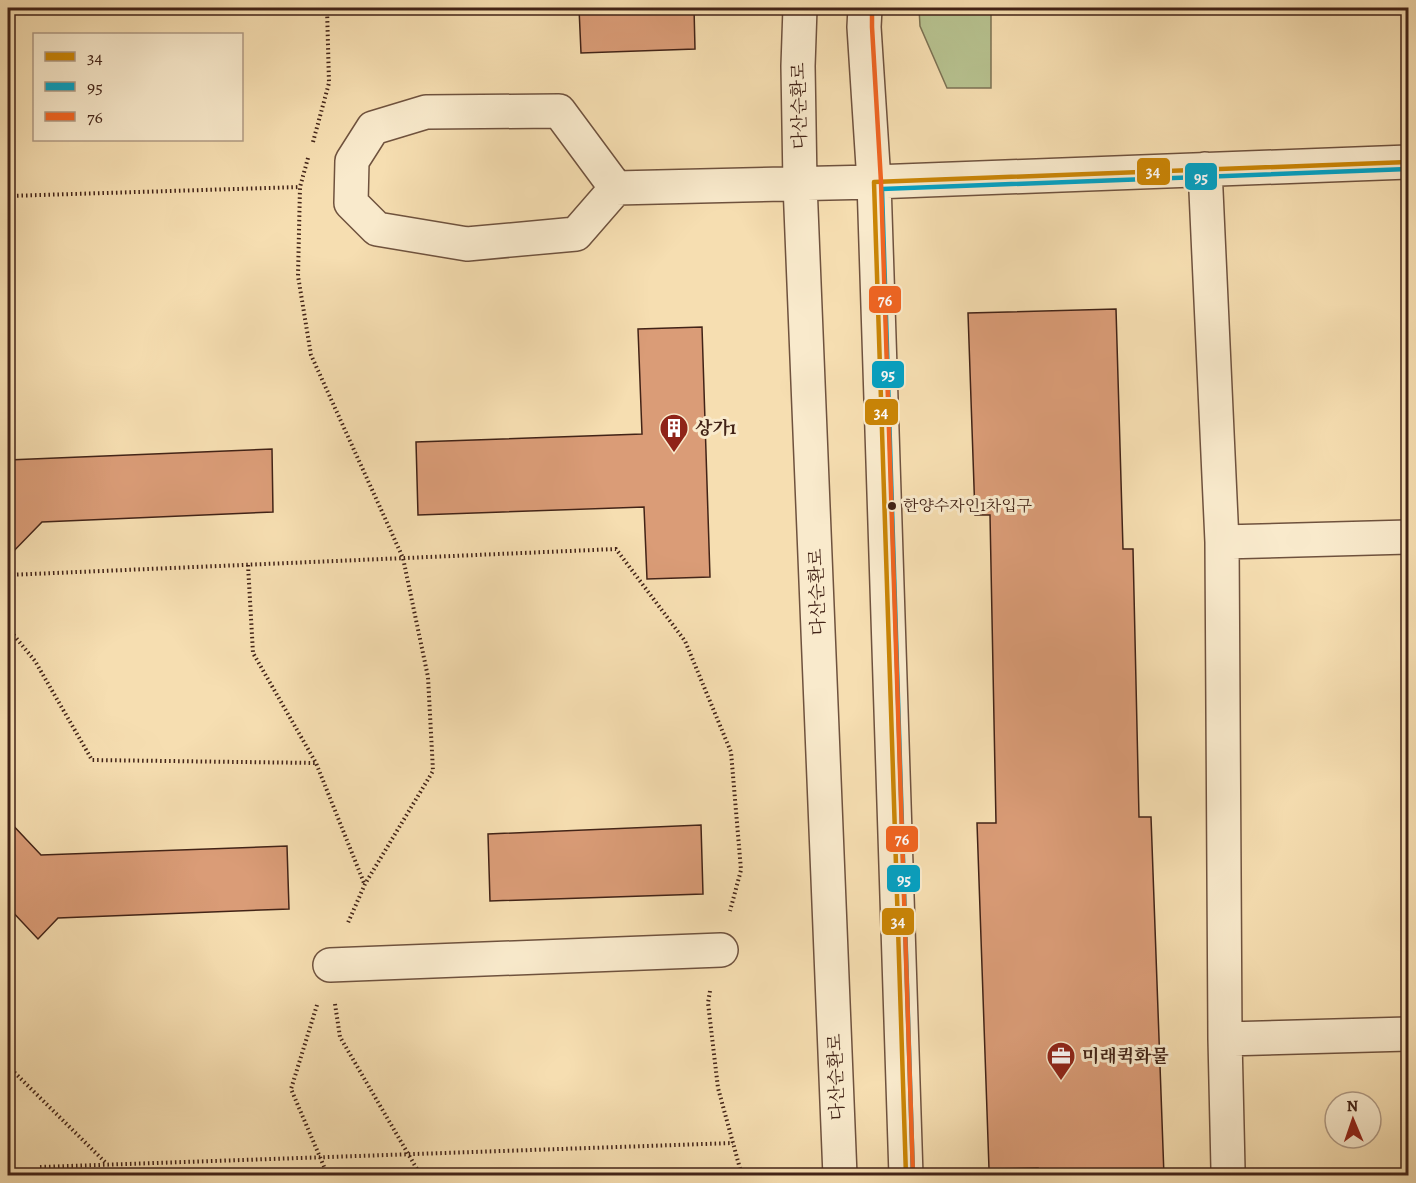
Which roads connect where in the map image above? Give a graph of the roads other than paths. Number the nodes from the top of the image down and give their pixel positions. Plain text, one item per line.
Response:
1 (800, 8) edge
2 (865, 8) edge
3 (1408, 162) edge
4 (1205, 169) junction
5 (874, 182) junction
6 (800, 184) junction
7 (616, 188) junction
8 (1408, 537) edge
9 (1222, 542) junction
10 (721, 950) road end
11 (330, 965) road end
12 (1408, 1034) edge
13 (1225, 1039) junction
14 (1228, 1169) dead end
15 (840, 1176) edge
16 (906, 1176) edge

1 - 6 street, 다산순환로
2 - 5 street
3 - 4 street
4 - 5 street
4 - 9 street
5 - 6 street
5 - 16 street
6 - 7 street
6 - 15 street, 다산순환로
7 - 7 street
8 - 9 street
9 - 13 street
10 - 11 street
12 - 13 street
13 - 14 street

